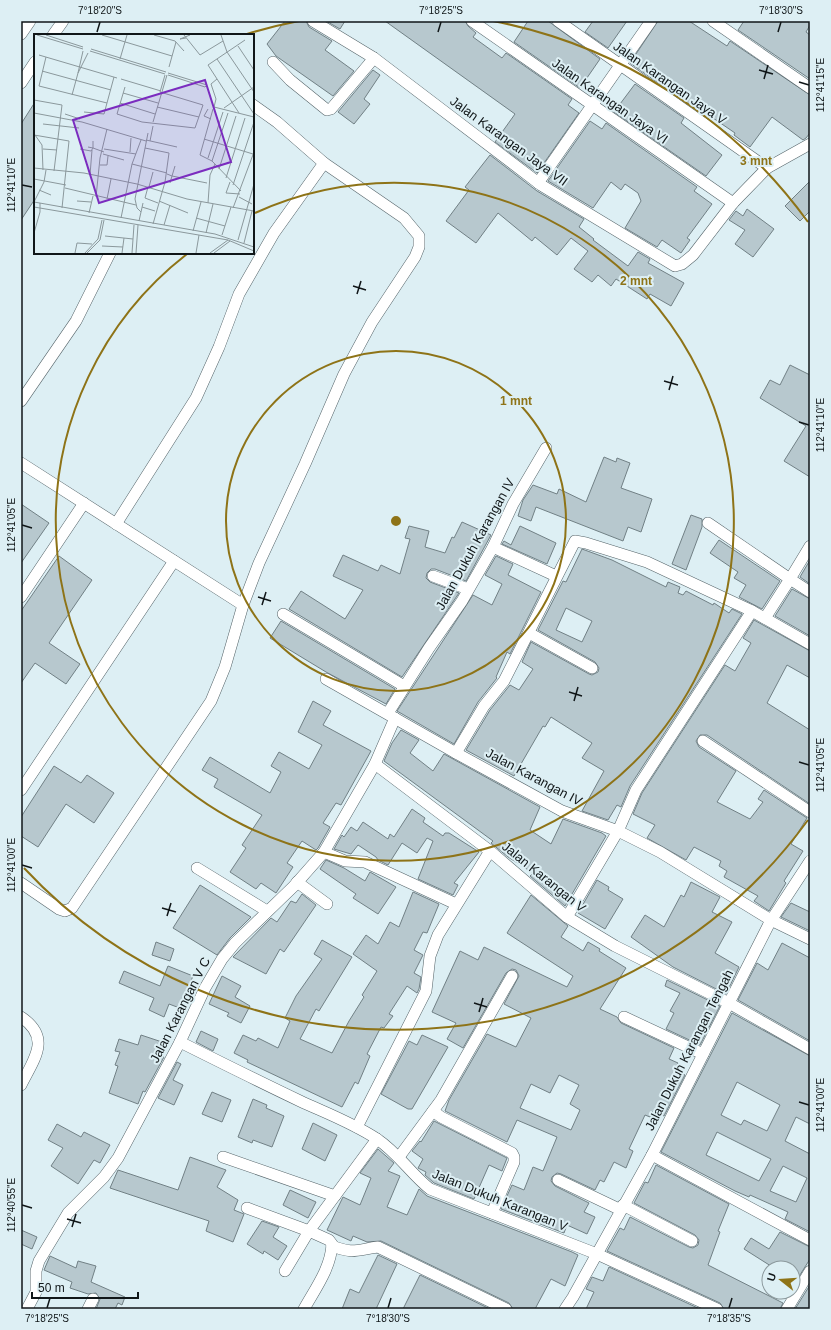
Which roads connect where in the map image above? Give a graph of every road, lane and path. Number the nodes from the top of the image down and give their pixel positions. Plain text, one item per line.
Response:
1 (30, 21) edge
2 (63, 21) edge
3 (313, 21) edge
4 (472, 21) edge
5 (558, 21) edge
6 (651, 21) edge
7 (713, 21) edge
8 (21, 34) edge
9 (55, 34) edge
10 (374, 58) junction
11 (273, 62) dead end
12 (34, 63) edge
13 (619, 65) junction
14 (21, 82) edge
15 (810, 88) edge
16 (592, 105) junction
17 (254, 106) edge
18 (809, 146) edge
19 (324, 163) junction
20 (768, 168) junction
21 (538, 183) junction
22 (733, 203) junction
23 (110, 254) edge
24 (21, 401) edge
25 (546, 448) dead end
26 (21, 463) edge
27 (84, 503) junction
28 (708, 522) dead end
29 (116, 524) junction
30 (810, 546) edge
31 (493, 547) junction
32 (174, 561) junction
33 (433, 576) dead end
34 (556, 576) junction
35 (790, 579) junction
36 (468, 589) junction
37 (810, 592) edge
38 (21, 597) edge
39 (243, 605) junction
40 (752, 611) junction
41 (283, 614) dead end
42 (765, 618) junction
43 (529, 634) junction
44 (810, 644) edge
45 (592, 668) dead end
46 (326, 679) dead end
47 (404, 686) junction
48 (392, 716) junction
49 (703, 741) dead end
50 (456, 753) junction
51 (375, 764) junction
52 (21, 790) edge
53 (810, 812) edge
54 (618, 831) junction
55 (490, 851) junction
56 (324, 852) junction
57 (810, 861) edge
58 (197, 868) dead end
59 (297, 882) junction
60 (21, 883) edge
61 (326, 904) dead end
62 (456, 904) junction
63 (266, 911) junction
64 (567, 917) junction
65 (771, 920) junction
66 (810, 940) edge
67 (512, 976) dead end
68 (729, 1003) junction
69 (624, 1017) dead end
70 (21, 1018) edge
71 (180, 1042) junction
72 (810, 1049) edge
73 (703, 1054) junction
74 (21, 1085) edge
75 (433, 1111) junction
76 (357, 1127) junction
77 (377, 1139) junction
78 (652, 1155) junction
79 (223, 1157) dead end
80 (399, 1157) junction
81 (558, 1180) dead end
82 (334, 1196) junction
83 (247, 1208) dead end
84 (622, 1208) junction
85 (492, 1213) junction
86 (309, 1231) junction
87 (810, 1240) edge
88 (692, 1241) dead end
89 (332, 1246) junction
90 (597, 1254) junction
91 (285, 1271) dead end
92 (810, 1271) edge
93 (93, 1299) dead end
94 (27, 1309) edge
95 (88, 1309) edge
96 (304, 1309) edge
97 (506, 1309) edge
98 (565, 1309) edge
99 (717, 1309) edge
100 (787, 1309) edge

1 - 8 street
2 - 9 street
3 - 10 street, Jalan Karangan Jaya VII
4 - 16 street, Jalan Karangan Jaya VI
5 - 13 street, Jalan Karangan Jaya V
6 - 13 street
7 - 15 street
10 - 11 street
10 - 21 street, Jalan Karangan Jaya VII
12 - 14 street
13 - 16 street
13 - 20 street, Jalan Karangan Jaya V
16 - 21 street
16 - 22 street, Jalan Karangan Jaya VI
17 - 19 street
18 - 20 street, Jalan Karangan Jaya VII
19 - 29 street
19 - 39 street
20 - 22 street, Jalan Karangan Jaya VII
21 - 22 street, Jalan Karangan Jaya VII
23 - 24 street
25 - 31 street, Jalan Dukuh Karangan IV
26 - 27 street
27 - 29 street
27 - 38 street
28 - 35 street
29 - 32 street
30 - 35 street
31 - 34 street
31 - 36 street, Jalan Dukuh Karangan IV
32 - 39 street
32 - 52 street
33 - 36 street
34 - 40 street
34 - 43 street
35 - 37 street
35 - 42 street
36 - 47 street, Jalan Dukuh Karangan IV
39 - 60 street
40 - 42 street
40 - 54 street
41 - 47 street
42 - 44 street
43 - 45 street
43 - 50 street
46 - 48 street, Jalan Karangan IV
47 - 48 street, Jalan Dukuh Karangan IV
48 - 50 street, Jalan Karangan IV
48 - 51 street, Jalan Karangan V C
49 - 53 street
50 - 54 street, Jalan Karangan IV
51 - 55 street, Jalan Karangan V
51 - 56 street, Jalan Karangan V C
54 - 64 street
54 - 65 street, Jalan Karangan IV
55 - 62 street
55 - 64 street, Jalan Karangan V
56 - 59 street, Jalan Karangan V C
56 - 62 street
57 - 65 street, Jalan Dukuh Karangan Tengah
58 - 63 street
59 - 61 street
59 - 63 street, Jalan Karangan V C
62 - 76 street
63 - 71 street, Jalan Karangan V C
64 - 68 street, Jalan Karangan V
65 - 66 street, Jalan Karangan IV
65 - 68 street, Jalan Dukuh Karangan Tengah
67 - 75 street
68 - 72 street
68 - 73 street, Jalan Dukuh Karangan Tengah
69 - 73 street
70 - 74 street
71 - 76 street, Jalan Dukuh Karangan V
71 - 94 street, Jalan Karangan V C
73 - 78 street, Jalan Dukuh Karangan Tengah
75 - 80 street
75 - 85 street
76 - 77 street, Jalan Dukuh Karangan V
77 - 80 street, Jalan Dukuh Karangan V
77 - 82 street
78 - 84 street, Jalan Dukuh Karangan Tengah
78 - 87 street
79 - 82 street
80 - 85 street, Jalan Dukuh Karangan V
81 - 84 street
82 - 86 street
83 - 86 street
84 - 88 street
84 - 90 street, Jalan Dukuh Karangan Tengah
85 - 90 street, Jalan Dukuh Karangan V
86 - 89 street
86 - 91 street
89 - 96 street
89 - 97 street
90 - 98 street, Jalan Dukuh Karangan Tengah
90 - 99 street, Jalan Dukuh Karangan V
92 - 100 street
93 - 95 street

